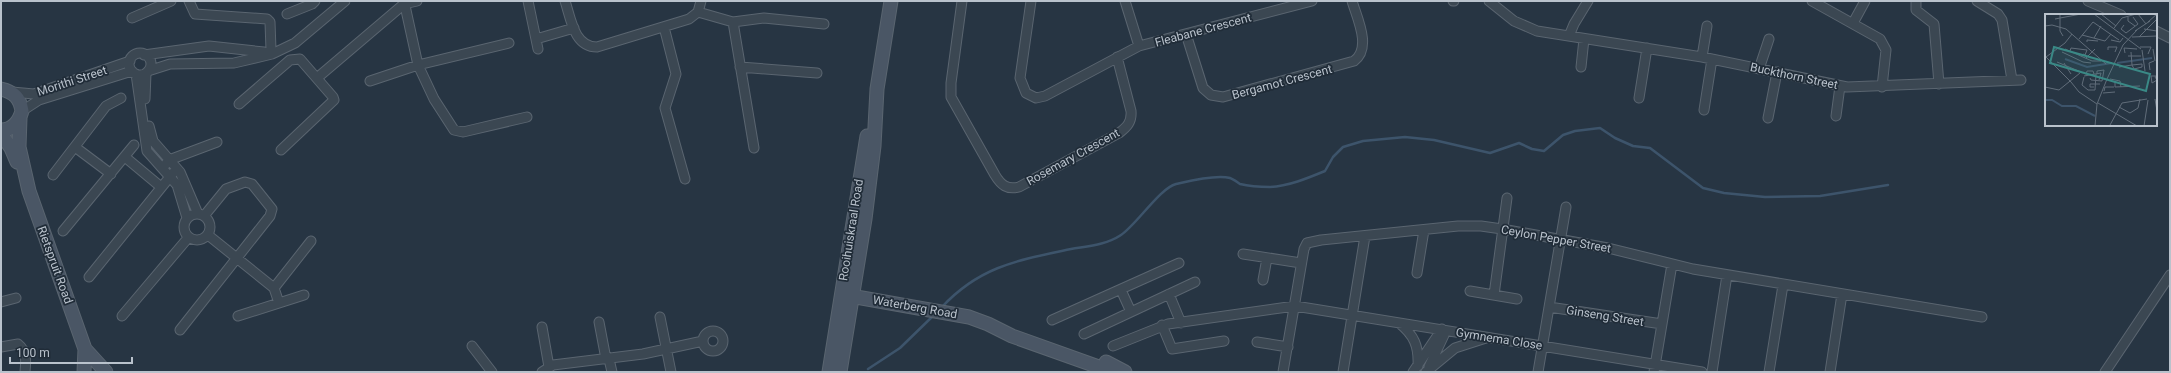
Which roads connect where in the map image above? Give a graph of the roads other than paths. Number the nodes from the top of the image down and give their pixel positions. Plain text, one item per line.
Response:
1 (171, 1) edge
2 (189, 1) edge
3 (315, 1) edge
4 (345, 1) edge
5 (417, 1) edge
6 (528, 1) edge
7 (565, 1) edge
8 (701, 1) edge
9 (891, 1) edge
10 (962, 1) edge
11 (1030, 1) edge
12 (1125, 1) edge
13 (1312, 1) edge
14 (1352, 1) edge
15 (1484, 1) edge
16 (1588, 1) edge
17 (1812, 1) edge
18 (1864, 1) edge
19 (1916, 1) edge
20 (1977, 1) edge
21 (2088, 1) edge
22 (404, 2) edge
23 (1492, 4) edge
24 (698, 12) junction
25 (287, 14) dead end
26 (2119, 14) edge
27 (132, 18) dead end
28 (733, 22) junction
29 (824, 24) dead end
30 (1853, 24) junction
31 (1707, 26) dead end
32 (664, 27) junction
33 (311, 28) junction
34 (574, 28) junction
35 (2157, 32) edge
36 (1186, 34) junction
37 (1569, 36) junction
38 (2170, 38) edge
39 (536, 39) junction
40 (1584, 39) junction
41 (1769, 39) dead end
42 (509, 44) dead end
43 (1139, 46) junction
44 (1647, 48) junction
45 (538, 49) dead end
46 (271, 50) junction
47 (144, 55) junction
48 (1117, 57) junction
49 (1702, 57) junction
50 (1712, 58) junction
51 (130, 61) junction
52 (418, 65) junction
53 (740, 67) junction
54 (1580, 68) dead end
55 (1760, 68) junction
56 (147, 72) junction
57 (1777, 72) junction
58 (134, 73) junction
59 (818, 73) dead end
60 (317, 78) junction
61 (2012, 80) junction
62 (2021, 80) dead end
63 (370, 81) dead end
64 (1939, 84) junction
65 (1840, 86) junction
66 (1882, 87) junction
67 (6, 89) edge
68 (121, 98) dead end
69 (1639, 98) dead end
70 (239, 104) dead end
71 (1704, 110) dead end
72 (144, 114) junction
73 (21, 115) junction
74 (1836, 116) dead end
75 (528, 117) dead end
76 (1768, 118) dead end
77 (1, 130) edge
78 (1, 134) edge
79 (217, 142) dead end
80 (134, 145) dead end
81 (75, 147) junction
82 (754, 148) dead end
83 (281, 150) dead end
84 (125, 157) junction
85 (169, 160) junction
86 (162, 167) junction
87 (174, 172) junction
88 (111, 174) junction
89 (53, 175) dead end
90 (685, 179) dead end
91 (26, 180) junction
92 (161, 187) junction
93 (1507, 198) dead end
94 (1566, 207) dead end
95 (201, 215) junction
96 (187, 218) junction
97 (1502, 229) junction
98 (1424, 230) junction
99 (63, 231) dead end
100 (208, 235) junction
101 (1365, 236) junction
102 (188, 238) junction
103 (1560, 240) junction
104 (311, 241) dead end
105 (1243, 254) dead end
106 (236, 258) junction
107 (1268, 258) junction
108 (1179, 263) dead end
109 (1302, 263) junction
110 (1672, 264) junction
111 (1417, 273) dead end
112 (1727, 275) junction
113 (2170, 275) edge
114 (89, 276) dead end
115 (1264, 280) dead end
116 (1195, 282) dead end
117 (1783, 285) junction
118 (274, 288) junction
119 (1121, 290) junction
120 (1470, 291) dead end
121 (1169, 294) junction
122 (1842, 294) junction
123 (304, 295) dead end
124 (847, 295) junction
125 (1494, 295) junction
126 (16, 298) dead end
127 (1517, 299) dead end
128 (1, 302) edge
129 (278, 303) junction
130 (1295, 306) junction
131 (1549, 307) junction
132 (1131, 312) junction
133 (1352, 315) junction
134 (122, 316) dead end
135 (238, 316) dead end
136 (660, 317) dead end
137 (1982, 317) dead end
138 (1052, 320) dead end
139 (599, 322) dead end
140 (1398, 322) junction
141 (1181, 323) junction
142 (988, 324) junction
143 (1662, 324) junction
144 (1162, 325) junction
145 (542, 327) dead end
146 (180, 330) dead end
147 (1444, 330) junction
148 (1084, 334) dead end
149 (1489, 337) junction
150 (703, 341) dead end
151 (1224, 341) dead end
152 (1257, 342) dead end
153 (472, 346) dead end
154 (1113, 346) dead end
155 (1542, 346) junction
156 (1, 347) edge
157 (1288, 348) junction
158 (85, 349) junction
159 (666, 350) junction
160 (607, 359) junction
161 (1654, 368) edge
162 (1416, 369) edge
163 (545, 370) edge
164 (25, 372) edge
165 (84, 372) edge
166 (106, 372) edge
167 (492, 372) edge
168 (612, 372) edge
169 (671, 372) edge
170 (829, 372) edge
171 (840, 372) edge
172 (1112, 372) edge
173 (1125, 372) edge
174 (1284, 372) edge
175 (1343, 372) edge
176 (1426, 372) edge
177 (1538, 372) edge
178 (1702, 372) edge
179 (1712, 372) edge
180 (1769, 372) edge
181 (1830, 372) edge
182 (2105, 372) edge

1 - 27 street
2 - 46 street
3 - 25 street
4 - 33 street
5 - 22 street
6 - 39 street
7 - 34 street
8 - 24 street
9 - 124 street, Rooihuiskraal Road
10 - 48 street, Rosemary Crescent
11 - 48 street
12 - 43 street, Fleabane Crescent
13 - 36 street, Fleabane Crescent
14 - 36 street, Bergamot Crescent
15 - 23 street, Buckthorn Street
16 - 37 street
17 - 30 street
18 - 30 street
19 - 64 street
20 - 61 street
21 - 26 street
22 - 52 street
22 - 60 street
23 - 37 street, Buckthorn Street
24 - 28 street
24 - 32 street
28 - 29 street
28 - 53 street
30 - 66 street
31 - 49 street
32 - 34 street
32 - 90 street
33 - 46 street
33 - 56 street, Morithi Street
34 - 39 street
35 - 38 street
36 - 43 street, Fleabane Crescent
37 - 40 street, Buckthorn Street
39 - 45 street
40 - 44 street, Buckthorn Street
40 - 54 street
41 - 55 street
42 - 52 street
43 - 48 street
44 - 49 street, Buckthorn Street
44 - 69 street
46 - 47 street
47 - 51 street, Morithi Street
47 - 56 street
49 - 50 street, Buckthorn Street
50 - 55 street, Buckthorn Street
50 - 71 street
51 - 58 street
51 - 67 street, Morithi Street
52 - 63 street
52 - 75 street
53 - 59 street
53 - 82 street
55 - 57 street, Buckthorn Street
56 - 58 street, Morithi Street
56 - 72 street
57 - 65 street, Buckthorn Street
57 - 76 street
58 - 72 street
58 - 73 street, Morithi Street
60 - 70 street
60 - 83 street
61 - 62 street, Buckthorn Street
61 - 64 street, Buckthorn Street
64 - 66 street, Buckthorn Street
65 - 66 street, Buckthorn Street
65 - 74 street
67 - 73 street
68 - 81 street
72 - 85 street
72 - 86 street
73 - 77 street
73 - 91 street, Rietspruit Road
78 - 91 street, Rietspruit Road
79 - 85 street
80 - 84 street
81 - 88 street
81 - 89 street
84 - 88 street
84 - 92 street
85 - 86 street
85 - 87 street
86 - 87 street
87 - 92 street
87 - 95 street
87 - 96 street
88 - 99 street
91 - 158 street, Rietspruit Road
92 - 114 street
93 - 97 street
94 - 103 street
95 - 96 street
95 - 100 street
95 - 106 street
96 - 102 street
97 - 98 street, Ceylon Pepper Street
97 - 103 street, Ceylon Pepper Street
97 - 125 street
98 - 101 street, Ceylon Pepper Street
98 - 111 street
100 - 102 street
100 - 106 street
101 - 109 street, Ceylon Pepper Street
101 - 133 street
102 - 134 street
103 - 110 street, Ceylon Pepper Street
103 - 131 street
104 - 118 street
105 - 107 street
106 - 118 street
106 - 146 street
107 - 109 street
107 - 115 street
108 - 119 street
109 - 130 street, Ceylon Pepper Street
110 - 112 street, Ceylon Pepper Street
110 - 143 street
112 - 117 street, Ceylon Pepper Street
112 - 179 street
113 - 182 street
116 - 121 street
117 - 122 street, Ceylon Pepper Street
117 - 180 street
118 - 129 street
119 - 132 street
119 - 138 street
120 - 125 street
121 - 132 street
121 - 141 street
122 - 137 street, Ceylon Pepper Street
122 - 181 street
123 - 129 street
124 - 142 street, Waterberg Road
124 - 170 street, Rooihuiskraal Road
124 - 171 street, Rooihuiskraal Road
125 - 127 street
126 - 128 street
129 - 135 street
130 - 133 street, Gymnema Close
130 - 141 street, Gymnema Close
130 - 157 street, Ceylon Pepper Street
131 - 143 street, Ginseng Street
131 - 155 street
132 - 148 street
133 - 140 street, Gymnema Close
133 - 175 street
136 - 159 street
139 - 160 street
140 - 147 street, Gymnema Close
140 - 162 street
141 - 144 street, Gymnema Close
142 - 172 street, Waterberg Road
142 - 173 street, Waterberg Road
143 - 161 street
144 - 151 street
144 - 154 street, Gymnema Close
145 - 163 street
147 - 149 street, Gymnema Close
147 - 162 street
147 - 176 street
149 - 155 street, Gymnema Close
149 - 176 street
150 - 159 street
152 - 157 street
153 - 167 street
155 - 161 street, Gymnema Close
155 - 177 street
156 - 164 street
157 - 174 street, Ceylon Pepper Street
158 - 165 street, Rietspruit Road
158 - 166 street, Rietspruit Road
159 - 160 street
159 - 169 street
160 - 163 street
160 - 168 street
161 - 178 street, Gymnema Close

